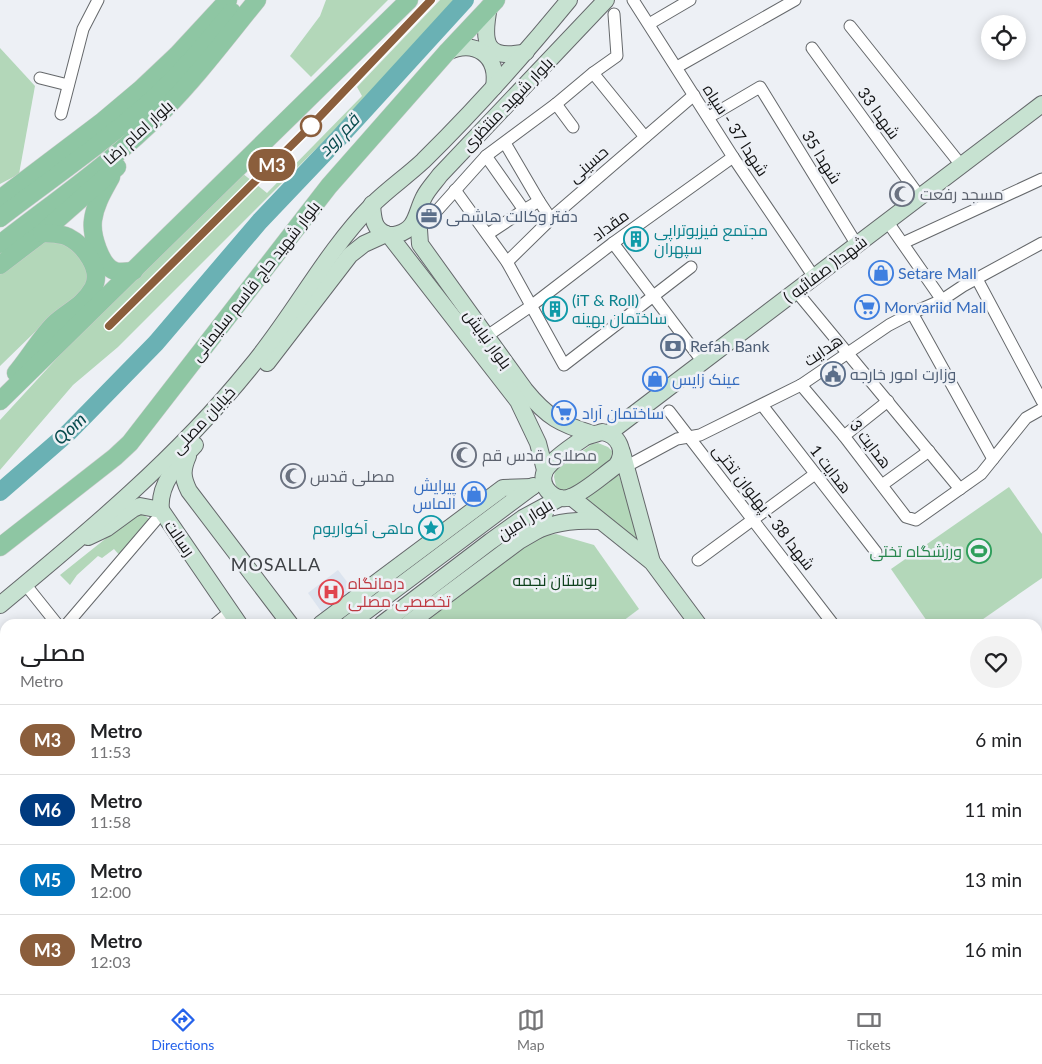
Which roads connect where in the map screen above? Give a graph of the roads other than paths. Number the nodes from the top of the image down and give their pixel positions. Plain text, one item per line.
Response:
1 (98, 0) edge
2 (228, 0) edge
3 (242, 0) edge
4 (256, 0) edge
5 (409, 0) edge
6 (570, 0) edge
7 (633, 0) edge
8 (690, 0) edge
9 (796, 0) edge
10 (493, 4) edge
11 (607, 4) edge
12 (649, 24) junction
13 (850, 26) dead end
14 (812, 48) dead end
15 (447, 52) junction
16 (526, 52) junction
17 (677, 67) junction
18 (593, 73) junction
19 (40, 78) dead end
20 (68, 85) junction
21 (494, 87) junction
22 (694, 95) junction
23 (556, 104) junction
24 (1042, 104) edge
25 (163, 112) junction
26 (61, 114) dead end
27 (709, 117) junction
28 (574, 127) dead end
29 (645, 138) junction
30 (505, 143) junction
31 (486, 156) junction
32 (733, 157) junction
33 (961, 165) junction
34 (116, 168) junction
35 (35, 172) junction
36 (1042, 179) edge
37 (0, 190) edge
38 (455, 190) junction
39 (920, 197) junction
40 (0, 199) edge
41 (539, 202) junction
42 (372, 204) junction
43 (524, 210) junction
44 (426, 214) junction
45 (0, 218) edge
46 (551, 219) junction
47 (887, 221) junction
48 (42, 233) junction
49 (488, 234) junction
50 (388, 235) junction
51 (613, 243) junction
52 (903, 243) junction
53 (1042, 243) edge
54 (0, 244) edge
55 (364, 244) junction
56 (857, 245) junction
57 (403, 252) junction
58 (507, 262) junction
59 (0, 265) edge
60 (691, 267) dead end
61 (134, 271) junction
62 (814, 277) junction
63 (977, 279) junction
64 (796, 291) junction
65 (653, 297) junction
66 (942, 300) junction
67 (531, 306) junction
68 (912, 313) junction
69 (486, 336) junction
70 (848, 353) junction
71 (702, 362) junction
72 (801, 384) junction
73 (0, 394) edge
74 (0, 401) edge
75 (1042, 401) edge
76 (888, 402) junction
77 (762, 405) junction
78 (1042, 409) edge
79 (669, 411) dead end
80 (601, 434) junction
81 (844, 436) junction
82 (689, 437) junction
83 (191, 449) junction
84 (929, 451) junction
85 (993, 459) junction
86 (622, 461) junction
87 (815, 474) junction
88 (540, 478) junction
89 (882, 485) junction
90 (960, 489) junction
91 (560, 500) junction
92 (160, 515) junction
93 (600, 520) junction
94 (753, 520) junction
95 (538, 530) junction
96 (71, 545) junction
97 (0, 547) edge
98 (876, 552) dead end
99 (698, 560) dead end
100 (652, 562) junction
101 (25, 584) junction
102 (0, 605) edge
103 (235, 617) edge
104 (53, 619) edge
105 (71, 619) edge
106 (286, 619) edge
107 (328, 619) edge
108 (356, 619) edge
109 (389, 619) edge
110 (415, 619) edge
111 (694, 619) edge
112 (829, 619) edge

1 - 20 street
2 - 35 main road
3 - 45 main road, بلوار امام رضا
4 - 25 main road, بلوار امام رضا
5 - 61 main road
6 - 16 main road, بلوار شهید منتظری
7 - 12 street, شهدا 37 - سپاه
8 - 12 street
9 - 17 street
10 - 15 main road, بلوار شهید حاج قاسم سلیمانی
10 - 16 main road
11 - 18 street
11 - 44 main road, بلوار شهید منتظری
12 - 17 street, شهدا 37 - سپاه
13 - 33 street
14 - 39 street, شهدا 33
15 - 21 main road
15 - 97 main road, بلوار شهید حاج قاسم سلیمانی
16 - 21 main road, بلوار شهید منتظری
17 - 22 street, شهدا 37 - سپاه
18 - 23 street
18 - 29 street
19 - 20 street
20 - 26 street
21 - 42 main road, بلوار شهید منتظری
22 - 27 street, شهدا 37 - سپاه
22 - 29 street, حسینی
23 - 28 street
23 - 30 street
24 - 33 main road, شهدا( صفائیه )
25 - 34 main road
25 - 54 main road, بلوار امام رضا
27 - 32 street, شهدا 37 - سپاه
27 - 56 street, شهدا 35
29 - 46 street, حسینی
30 - 31 street
30 - 41 street
31 - 38 street
31 - 43 street
32 - 51 street, مقداد
32 - 62 street, شهدا 37 - سپاه
33 - 39 main road, شهدا( صفائیه )
34 - 48 main road
34 - 61 main road
35 - 37 main road
35 - 40 main road
36 - 52 street
38 - 44 street
38 - 49 street
39 - 47 main road, شهدا( صفائیه )
41 - 43 street
41 - 46 street
42 - 50 main road, بلوار نیایش
42 - 96 main road, خیابان مصلی
43 - 49 street
44 - 50 main road, خیابان مصلی
44 - 69 main road, بلوار نیایش
46 - 58 street, حسینی
47 - 52 street
47 - 56 main road, شهدا( صفائیه )
48 - 59 main road
48 - 73 main road
49 - 58 street
50 - 55 main road, خیابان مصلی
50 - 57 main road, بلوار نیایش
51 - 65 street
51 - 67 street, مقداد
52 - 66 street
53 - 63 street, هدایت
55 - 57 main road
55 - 83 main road, خیابان مصلی
56 - 62 main road, شهدا( صفائیه )
57 - 88 main road, بلوار نیایش
58 - 67 street
60 - 65 street
61 - 74 main road
62 - 64 main road, شهدا( صفائیه )
63 - 66 street, هدایت
63 - 75 street
64 - 70 street
64 - 71 main road, شهدا( صفائیه )
65 - 67 street
65 - 71 street
66 - 68 street, هدایت
67 - 69 street, مقداد
68 - 70 street, هدایت
68 - 85 street
69 - 80 main road, بلوار نیایش
70 - 72 street, هدایت
70 - 76 street
71 - 80 main road, شهدا( صفائیه )
72 - 77 street, هدایت
72 - 81 street, هدایت 3
76 - 81 street
76 - 84 street
77 - 82 street, هدایت
77 - 87 street, هدایت 1
78 - 85 street
79 - 82 street, شهدا 38 - پهلوان تختی
80 - 86 main road
80 - 88 main road, بلوار امین
81 - 89 street, هدایت 3
82 - 86 street, هدایت
82 - 94 street, شهدا 38 - پهلوان تختی
83 - 92 main road, خیابان مصلی
83 - 106 main road
84 - 89 street
84 - 90 street
85 - 90 street
86 - 91 main road, بلوار امین
86 - 100 main road
87 - 94 street
87 - 98 street, هدایت 1
88 - 91 main road
88 - 107 main road
88 - 108 main road, بلوار امین
89 - 90 street, هدایت 3
91 - 93 main road
91 - 95 main road
91 - 109 main road, بلوار امین
92 - 96 main road, رسالت
92 - 103 main road, رسالت
92 - 105 street
93 - 95 main road
93 - 100 main road
94 - 99 street
94 - 112 street, شهدا 38 - پهلوان تختی
95 - 110 main road
96 - 101 main road, خیابان مصلی
100 - 111 main road
101 - 102 main road, خیابان مصلی
101 - 104 street

